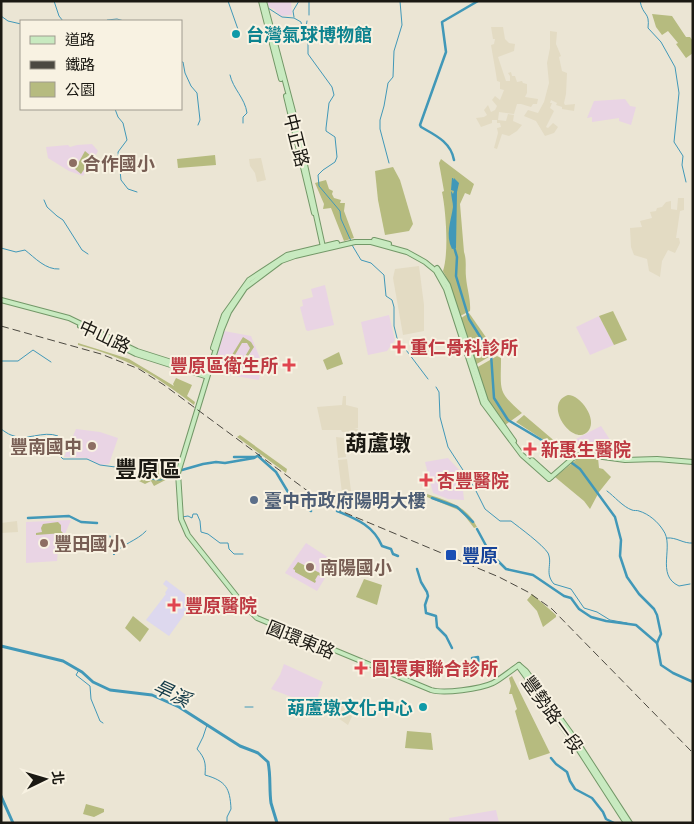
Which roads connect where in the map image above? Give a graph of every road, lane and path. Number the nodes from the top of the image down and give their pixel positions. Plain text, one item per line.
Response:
1 (263, 1) edge
2 (324, 248) junction
3 (1, 301) edge
4 (206, 375) junction
5 (693, 462) edge
6 (519, 666) joint
7 (628, 823) edge

1 - 2 main road, 中正路
2 - 4 main road, 圓環東路
2 - 5 main road, 圓環東路
3 - 4 main road, 中山路
4 - 6 main road, 圓環東路
6 - 7 main road, 豐勢路一段

